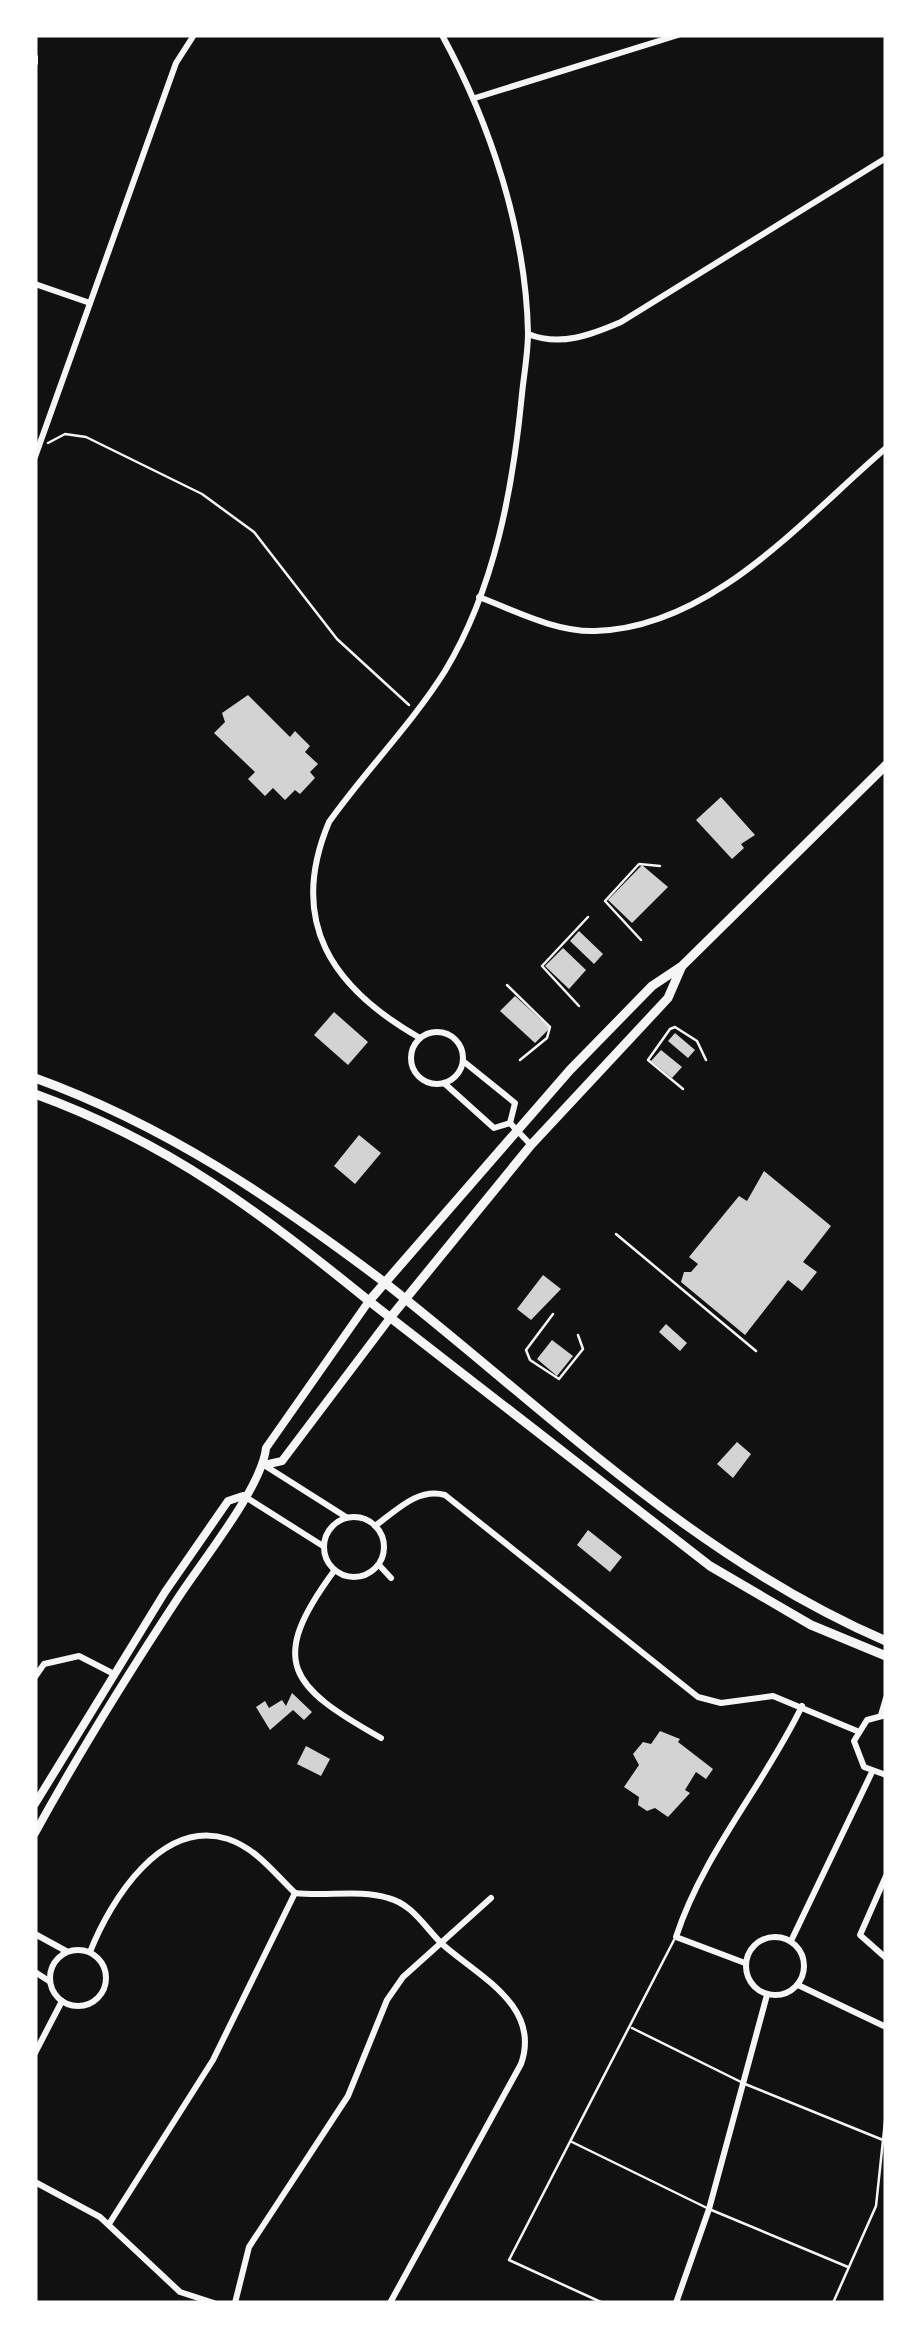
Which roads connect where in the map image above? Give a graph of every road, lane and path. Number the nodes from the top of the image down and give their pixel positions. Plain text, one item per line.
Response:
1 (194, 35) edge
2 (442, 35) edge
3 (678, 35) edge
4 (475, 98) junction
5 (886, 158) edge
6 (35, 284) edge
7 (90, 303) junction
8 (528, 334) junction
9 (886, 448) edge
10 (37, 452) edge
11 (479, 597) junction
12 (416, 710) junction
13 (886, 766) edge
14 (660, 866) dead end
15 (588, 917) dead end
16 (641, 940) dead end
17 (682, 966) junction
18 (507, 986) dead end
19 (580, 1006) dead end
20 (420, 1038) junction
21 (520, 1060) dead end
22 (706, 1060) dead end
23 (463, 1061) junction
24 (35, 1078) edge
25 (443, 1083) junction
26 (683, 1089) dead end
27 (35, 1094) edge
28 (513, 1127) junction
29 (531, 1145) junction
30 (616, 1234) dead end
31 (384, 1282) junction
32 (406, 1299) junction
33 (368, 1300) junction
34 (553, 1314) dead end
35 (390, 1318) junction
36 (578, 1334) dead end
37 (756, 1351) dead end
38 (264, 1465) junction
39 (243, 1496) junction
40 (348, 1518) junction
41 (376, 1526) junction
42 (324, 1546) junction
43 (378, 1566) junction
44 (334, 1570) junction
45 (391, 1578) dead end
46 (886, 1642) edge
47 (35, 1656) edge
48 (886, 1656) edge
49 (44, 1664) junction
50 (114, 1674) junction
51 (35, 1677) edge
52 (886, 1698) edge
53 (802, 1706) junction
54 (883, 1715) edge
55 (858, 1731) junction
56 (381, 1738) dead end
57 (872, 1772) junction
58 (886, 1775) edge
59 (35, 1804) edge
60 (35, 1833) edge
61 (886, 1876) edge
62 (294, 1892) junction
63 (491, 1898) dead end
64 (35, 1934) edge
65 (676, 1936) junction
66 (790, 1941) junction
67 (440, 1942) junction
68 (66, 1952) junction
69 (90, 1952) junction
70 (886, 1958) edge
71 (745, 1963) junction
72 (35, 1972) edge
73 (49, 1981) junction
74 (798, 1985) junction
75 (767, 1995) junction
76 (62, 2002) junction
77 (631, 2027) junction
78 (886, 2027) edge
79 (35, 2053) edge
80 (745, 2084) junction
81 (886, 2112) edge
82 (882, 2140) junction
83 (570, 2141) junction
84 (35, 2182) edge
85 (710, 2209) junction
86 (109, 2224) junction
87 (848, 2267) junction
88 (214, 2303) edge
89 (235, 2303) edge
90 (390, 2303) edge
91 (604, 2303) edge
92 (676, 2303) edge
93 (833, 2303) edge

1 - 7 street
2 - 4 street
3 - 4 street
4 - 8 street
5 - 8 street
6 - 7 street
7 - 10 street
8 - 11 street
9 - 11 street
10 - 12 path
11 - 12 street
12 - 20 street
13 - 17 main road
14 - 16 lane
15 - 19 lane
17 - 28 main road
17 - 29 main road
18 - 21 lane
20 - 23 street
20 - 25 street
22 - 26 lane
23 - 25 street
23 - 28 street
24 - 31 main road
25 - 28 street
27 - 33 main road
28 - 29 street
28 - 31 main road
29 - 32 main road
30 - 37 lane
31 - 32 main road
31 - 33 main road
32 - 35 main road
32 - 46 main road
33 - 35 main road
33 - 38 street
34 - 36 lane
35 - 38 street
35 - 48 main road
38 - 39 street
38 - 40 street
39 - 42 street
39 - 50 street
39 - 60 street
40 - 41 street
40 - 42 street
41 - 43 street
41 - 53 street
42 - 44 street
43 - 44 street
43 - 45 street
44 - 56 street
47 - 49 street
49 - 50 street
49 - 51 street
50 - 59 street
52 - 54 street
53 - 55 street
53 - 65 street
54 - 55 street
55 - 57 street
57 - 58 street
57 - 66 street
61 - 70 street
62 - 67 street
62 - 69 street
62 - 86 street
63 - 67 street
64 - 68 street
65 - 71 street
65 - 77 lane
66 - 71 street
66 - 74 street
67 - 89 street
67 - 90 street
68 - 69 street
68 - 73 street
69 - 76 street
71 - 75 street
72 - 73 street
73 - 76 street
74 - 75 street
74 - 78 street
75 - 80 street
76 - 79 street
77 - 80 lane
77 - 83 lane
80 - 82 lane
80 - 85 street
81 - 82 lane
82 - 87 lane
83 - 85 lane
83 - 91 lane
84 - 86 street
85 - 87 lane
85 - 92 street
86 - 88 street
87 - 93 lane

